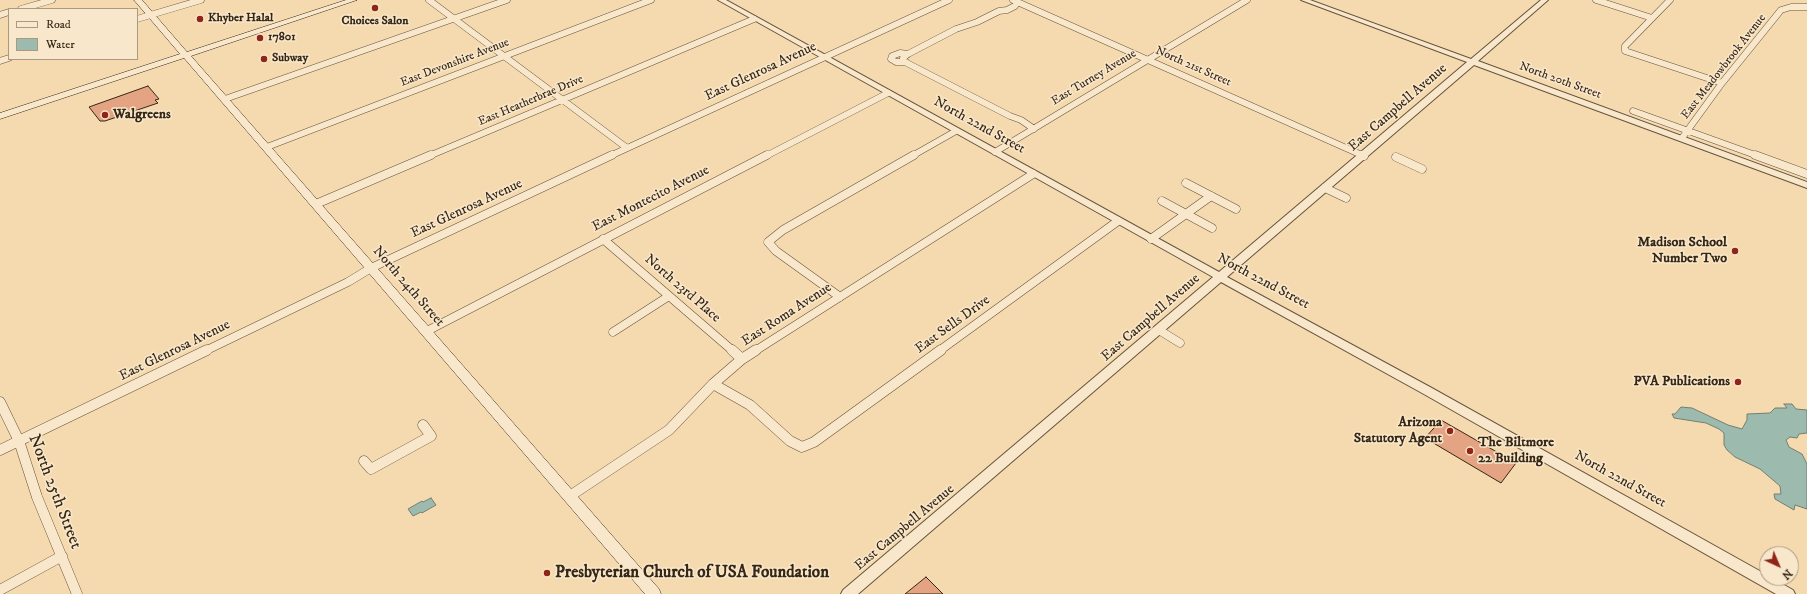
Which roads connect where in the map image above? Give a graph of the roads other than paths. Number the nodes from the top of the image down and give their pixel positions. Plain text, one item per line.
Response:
1 (52, 0) edge
2 (138, 0) edge
3 (201, 0) edge
4 (353, 0) edge
5 (428, 0) edge
6 (507, 0) edge
7 (651, 0) edge
8 (721, 0) edge
9 (949, 0) edge
10 (1247, 0) edge
11 (1304, 0) edge
12 (1545, 0) edge
13 (1596, 0) edge
14 (1670, 0) edge
15 (1015, 1) edge
16 (1807, 7) edge
17 (24, 8) edge
18 (151, 15) junction
19 (455, 18) junction
20 (1652, 18) junction
21 (138, 19) edge
22 (754, 19) junction
23 (186, 54) junction
24 (908, 54) junction
25 (504, 56) junction
26 (824, 58) junction
27 (1148, 60) junction
28 (906, 62) junction
29 (1473, 62) junction
30 (1722, 83) junction
31 (888, 93) junction
32 (225, 99) junction
33 (563, 100) junction
34 (1633, 111) dead end
35 (0, 116) edge
36 (1034, 129) junction
37 (1688, 131) junction
38 (956, 132) junction
39 (1682, 138) junction
40 (266, 147) junction
41 (628, 148) junction
42 (995, 152) junction
43 (1364, 156) junction
44 (1396, 157) dead end
45 (1422, 169) dead end
46 (1806, 172) edge
47 (1033, 174) junction
48 (1186, 183) dead end
49 (1807, 185) edge
50 (1326, 188) junction
51 (1211, 196) junction
52 (1346, 198) dead end
53 (1162, 201) dead end
54 (316, 204) junction
55 (1236, 209) dead end
56 (1186, 214) junction
57 (1118, 221) junction
58 (1212, 228) dead end
59 (603, 239) junction
60 (1151, 239) junction
61 (371, 268) junction
62 (1220, 277) junction
63 (669, 296) junction
64 (840, 297) junction
65 (1159, 330) junction
66 (427, 331) junction
67 (613, 332) dead end
68 (1180, 343) dead end
69 (742, 359) junction
70 (713, 384) junction
71 (0, 402) edge
72 (423, 425) dead end
73 (19, 441) junction
74 (0, 450) edge
75 (364, 461) dead end
76 (570, 496) junction
77 (62, 556) junction
78 (0, 590) edge
79 (77, 594) edge
80 (654, 594) edge
81 (848, 594) edge
82 (1788, 594) edge

1 - 17 street
2 - 18 main road, North 24th Street
3 - 18 street
4 - 23 main road
5 - 19 street
6 - 19 street
7 - 25 street, East Devonshire Avenue
8 - 22 street, North 22nd Street
9 - 26 street, East Glenrosa Avenue
10 - 27 street, East Turney Avenue
11 - 29 street, North 20th Street
12 - 29 street, East Campbell Avenue
13 - 20 street
14 - 20 street
15 - 24 street
15 - 27 street, North 21st Street
16 - 30 street, East Meadowbrook Avenue
18 - 21 street
18 - 23 main road, North 24th Street
19 - 25 street
19 - 32 street
20 - 30 street
22 - 26 street, North 22nd Street
22 - 33 street, East Heatherbrae Drive
23 - 32 main road, North 24th Street
23 - 35 main road
24 - 28 street
24 - 28 street
25 - 33 street
25 - 40 street, East Devonshire Avenue
26 - 31 street, North 22nd Street
26 - 41 street, East Glenrosa Avenue
27 - 36 street, East Turney Avenue
27 - 43 street, North 21st Street
28 - 36 street
29 - 39 street, North 20th Street
29 - 43 street, East Campbell Avenue
30 - 37 street, East Meadowbrook Avenue
31 - 38 street, North 22nd Street
31 - 59 street, East Montecito Avenue
32 - 40 main road, North 24th Street
33 - 41 street
33 - 54 street, East Heatherbrae Drive
34 - 37 street
36 - 42 street, East Turney Avenue
37 - 39 street, East Meadowbrook Avenue
37 - 46 street
38 - 42 street, North 22nd Street
38 - 64 street
39 - 49 street, North 20th Street
40 - 54 main road, North 24th Street
41 - 61 street, East Glenrosa Avenue
42 - 47 street, North 22nd Street
43 - 50 street, East Campbell Avenue
44 - 45 street
47 - 57 street, North 22nd Street
47 - 64 street, East Roma Avenue
48 - 51 street
50 - 52 street
50 - 62 street, East Campbell Avenue
51 - 55 street
51 - 56 street
53 - 56 street
54 - 61 main road, North 24th Street
56 - 58 street
56 - 60 street
57 - 60 street, North 22nd Street
57 - 70 street, East Sells Drive
59 - 63 street, North 23rd Place
59 - 66 street, East Montecito Avenue
60 - 62 street, North 22nd Street
61 - 66 main road, North 24th Street
61 - 73 street, East Glenrosa Avenue
62 - 65 street, East Campbell Avenue
62 - 82 street, North 22nd Street
63 - 67 street
63 - 69 street, North 23rd Place
64 - 69 street, East Roma Avenue
65 - 68 street
65 - 81 street, East Campbell Avenue
66 - 76 main road, North 24th Street
69 - 70 street, East Roma Avenue
70 - 76 street, East Roma Avenue
71 - 73 street, North 25th Street
72 - 75 street
73 - 74 street, East Glenrosa Avenue
73 - 77 street, North 25th Street
76 - 80 main road, North 24th Street
77 - 78 street
77 - 79 street, North 25th Street

